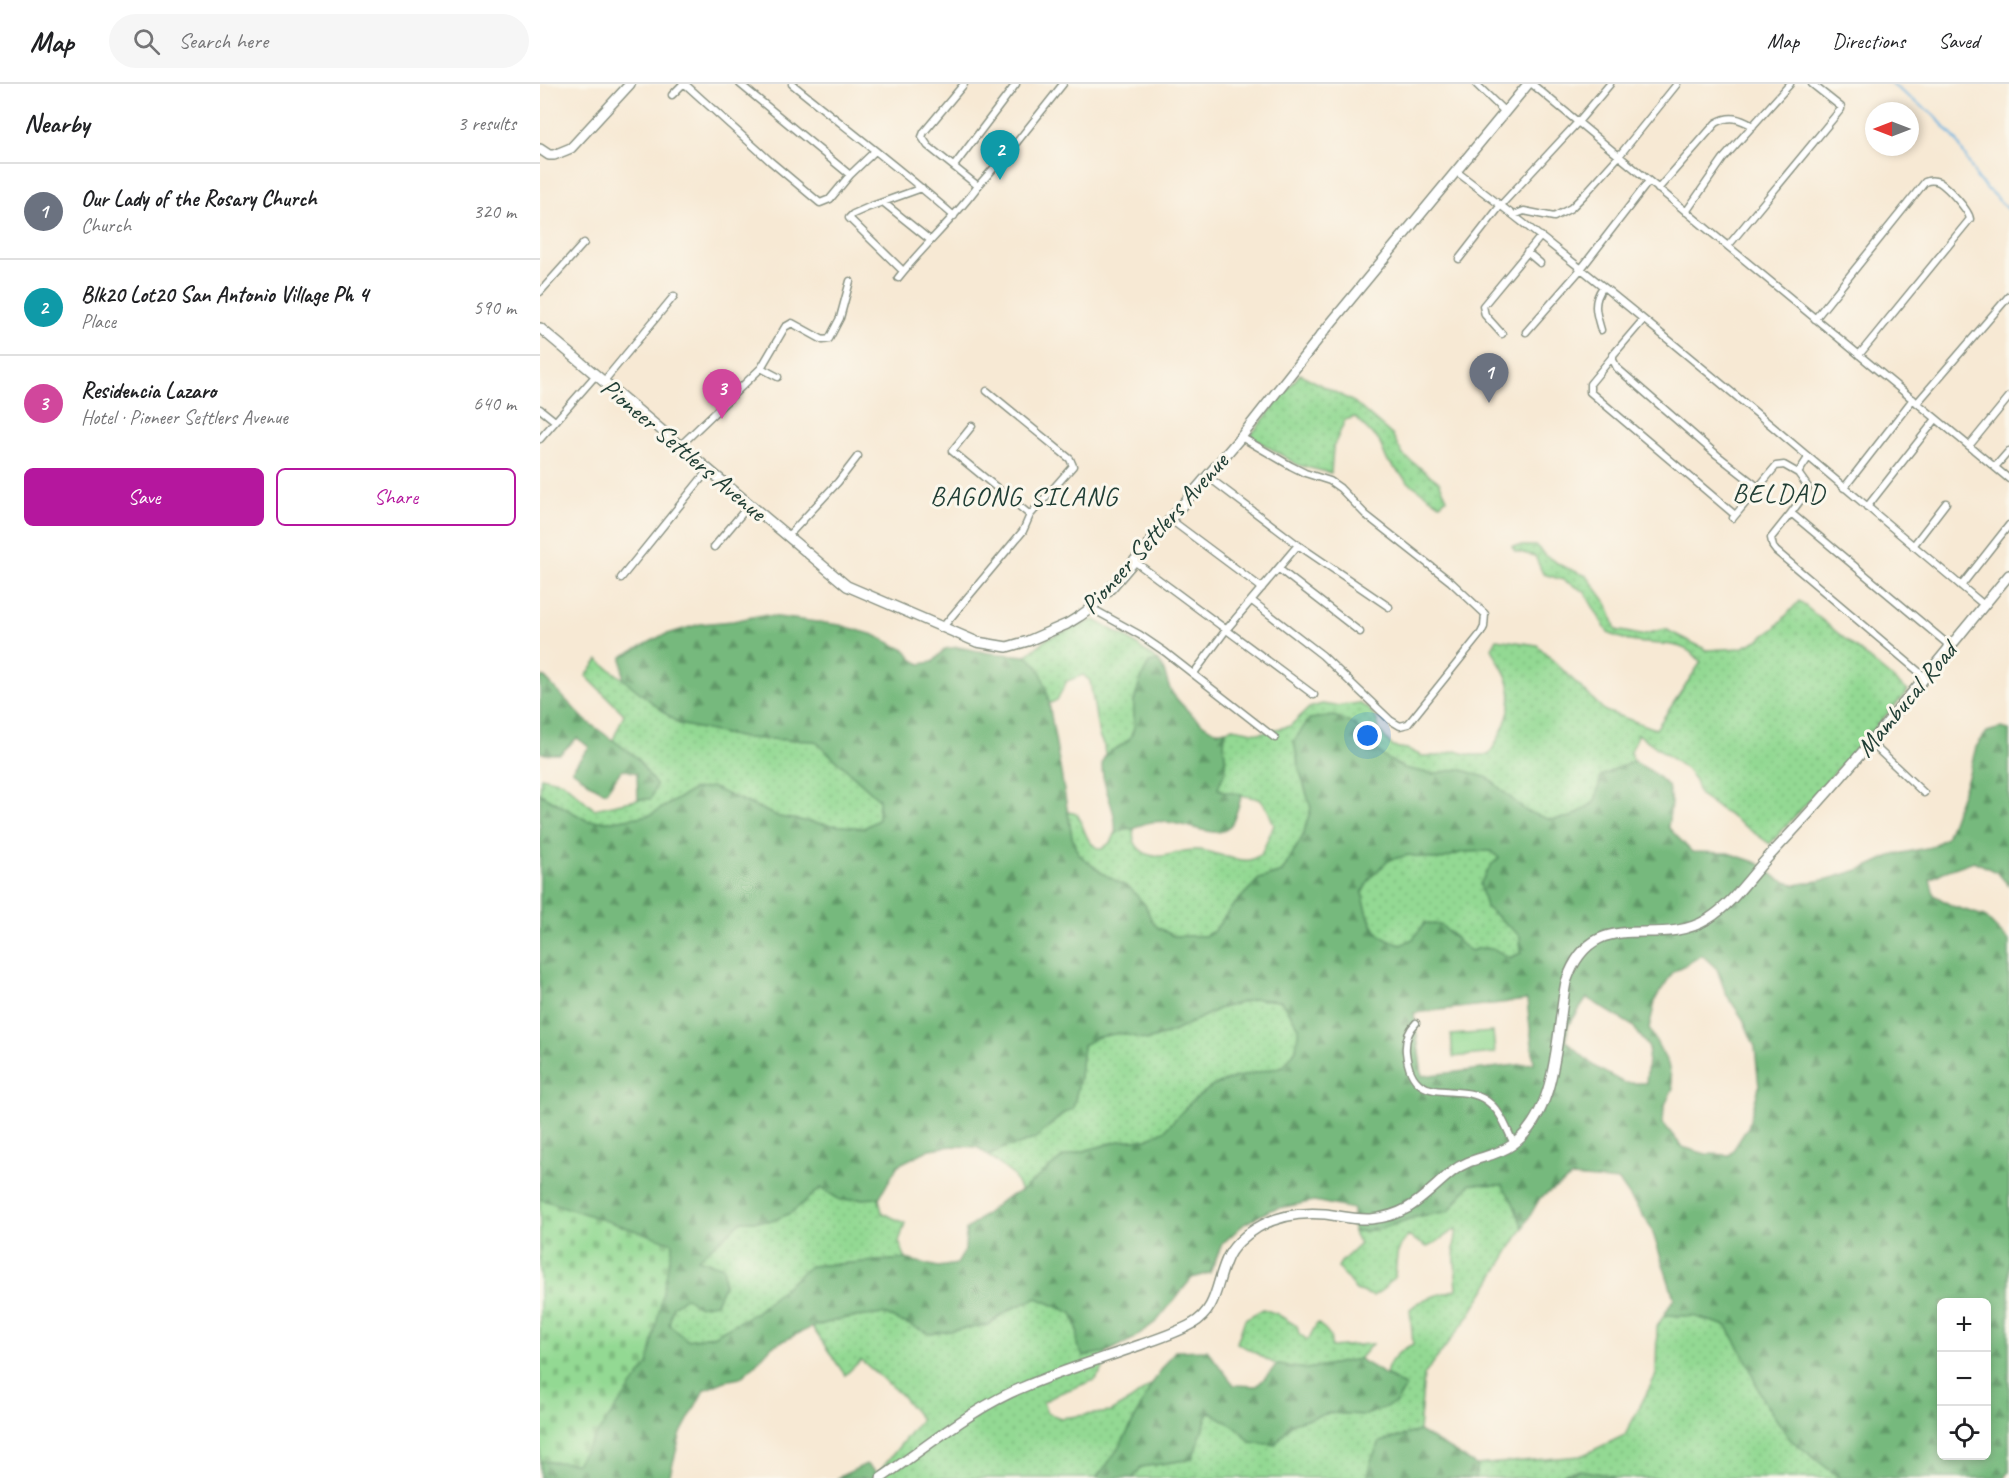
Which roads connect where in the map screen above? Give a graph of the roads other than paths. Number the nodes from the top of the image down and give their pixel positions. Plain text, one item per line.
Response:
1 (630, 84) edge
2 (684, 84) edge
3 (740, 84) edge
4 (792, 84) edge
5 (964, 84) edge
6 (1016, 84) edge
7 (1063, 84) edge
8 (1476, 84) edge
9 (1530, 84) edge
10 (1610, 84) edge
11 (1677, 84) edge
12 (1790, 84) edge
13 (1812, 84) edge
14 (672, 94) dead end
15 (1505, 112) junction
16 (1578, 122) junction
17 (1753, 126) junction
18 (540, 149) edge
19 (874, 152) junction
20 (1618, 156) junction
21 (954, 166) junction
22 (1457, 172) junction
23 (850, 175) junction
24 (1649, 181) junction
25 (978, 186) junction
26 (922, 188) junction
27 (1658, 189) junction
28 (884, 203) junction
29 (1501, 205) junction
30 (1686, 212) junction
31 (1514, 215) junction
32 (954, 216) junction
33 (1540, 236) junction
34 (930, 240) junction
35 (584, 243) dead end
36 (1728, 246) junction
37 (1527, 252) junction
38 (1459, 259) dead end
39 (1540, 263) dead end
40 (1581, 269) junction
41 (903, 271) junction
42 (898, 278) dead end
43 (850, 281) dead end
44 (1603, 288) junction
45 (540, 292) edge
46 (674, 296) dead end
47 (2009, 296) edge
48 (1815, 319) junction
49 (1643, 320) junction
50 (540, 328) edge
51 (1601, 330) dead end
52 (1526, 332) dead end
53 (1502, 334) dead end
54 (1859, 355) junction
55 (1613, 356) junction
56 (761, 368) junction
57 (596, 375) junction
58 (778, 377) dead end
59 (604, 381) junction
60 (987, 391) dead end
61 (2009, 397) edge
62 (1915, 401) junction
63 (540, 409) edge
64 (1936, 419) junction
65 (555, 421) junction
66 (972, 426) dead end
67 (1241, 437) junction
68 (540, 439) edge
69 (681, 445) junction
70 (1969, 446) junction
71 (2009, 451) edge
72 (858, 456) dead end
73 (1809, 458) junction
74 (1995, 467) junction
75 (709, 469) junction
76 (1798, 473) junction
77 (1207, 477) junction
78 (2009, 479) edge
79 (1758, 487) junction
80 (1844, 488) junction
81 (1946, 503) dead end
82 (750, 504) junction
83 (1867, 507) junction
84 (1791, 513) junction
85 (1030, 515) junction
86 (1171, 520) junction
87 (2009, 525) edge
88 (788, 536) junction
89 (1298, 545) junction
90 (1913, 546) junction
91 (714, 548) dead end
92 (1134, 561) junction
93 (1279, 569) junction
94 (2009, 575) edge
95 (621, 578) dead end
96 (1961, 586) junction
97 (1262, 588) junction
98 (1252, 601) junction
99 (1984, 605) junction
100 (1389, 607) dead end
101 (1091, 608) junction
102 (942, 628) junction
103 (1226, 630) junction
104 (1360, 632) dead end
105 (1950, 646) junction
106 (1194, 674) junction
107 (1924, 677) junction
108 (1314, 695) dead end
109 (1275, 738) dead end
110 (1870, 741) junction
111 (1923, 793) dead end
112 (1416, 1023) dead end
113 (1514, 1144) junction
114 (881, 1478) edge

1 - 18 main road
2 - 14 street
2 - 23 street
3 - 23 street
4 - 19 street
5 - 21 street
6 - 21 street
7 - 25 street
8 - 15 street
9 - 15 main road, Pioneer Settlers Avenue
9 - 16 street
10 - 16 street
11 - 20 street
12 - 17 street
13 - 36 street
15 - 22 main road, Pioneer Settlers Avenue
16 - 20 street
16 - 29 street
17 - 27 street
17 - 30 street
19 - 23 street
19 - 26 street
20 - 24 street
20 - 31 street
21 - 25 street
22 - 29 street
22 - 67 main road, Pioneer Settlers Avenue
24 - 27 street
24 - 40 street
25 - 32 street
26 - 28 street
26 - 32 street
27 - 30 street
28 - 34 street
28 - 41 street
29 - 31 street
29 - 38 street
30 - 36 street
31 - 33 street
32 - 34 street
33 - 37 street
33 - 40 street
34 - 41 street
35 - 45 street
36 - 48 street
37 - 39 street
37 - 53 street
40 - 44 street
40 - 52 street
41 - 42 street
43 - 56 street
44 - 49 street
44 - 51 street
46 - 59 street
47 - 62 street
48 - 54 street
48 - 54 street
49 - 55 street
49 - 73 street
50 - 57 main road, Pioneer Settlers Avenue
54 - 62 street
55 - 79 street
55 - 79 street
56 - 58 street
56 - 69 street
57 - 59 main road, Pioneer Settlers Avenue
57 - 65 street
59 - 69 main road, Pioneer Settlers Avenue
60 - 85 street
61 - 70 street
62 - 64 street
62 - 80 street
63 - 65 street
64 - 70 street
64 - 83 street
65 - 68 street
66 - 85 street
67 - 77 main road, Pioneer Settlers Avenue
67 - 98 street
69 - 75 main road, Pioneer Settlers Avenue
70 - 74 street
71 - 74 street
72 - 88 street
73 - 76 street
73 - 80 street
74 - 78 street
75 - 82 main road, Pioneer Settlers Avenue
75 - 95 street
76 - 79 street
76 - 84 street
77 - 86 main road, Pioneer Settlers Avenue
77 - 89 street
80 - 83 street
81 - 90 street
82 - 88 main road, Pioneer Settlers Avenue
82 - 91 street
83 - 90 street
84 - 105 street
84 - 107 street
85 - 102 street
86 - 92 main road, Pioneer Settlers Avenue
86 - 97 street
87 - 96 street
88 - 102 main road, Pioneer Settlers Avenue
89 - 93 street
89 - 100 street
90 - 96 street
92 - 101 main road, Pioneer Settlers Avenue
92 - 103 street
93 - 97 street
93 - 104 street
94 - 99 main road, Mambucal Road
96 - 99 street
97 - 98 street
98 - 103 street
99 - 105 main road, Mambucal Road
101 - 102 main road, Pioneer Settlers Avenue
101 - 106 street
103 - 106 street
103 - 108 street
105 - 107 main road, Mambucal Road
106 - 109 street
107 - 110 main road, Mambucal Road
110 - 111 street
110 - 113 main road, Mambucal Road
112 - 113 street
113 - 114 main road

